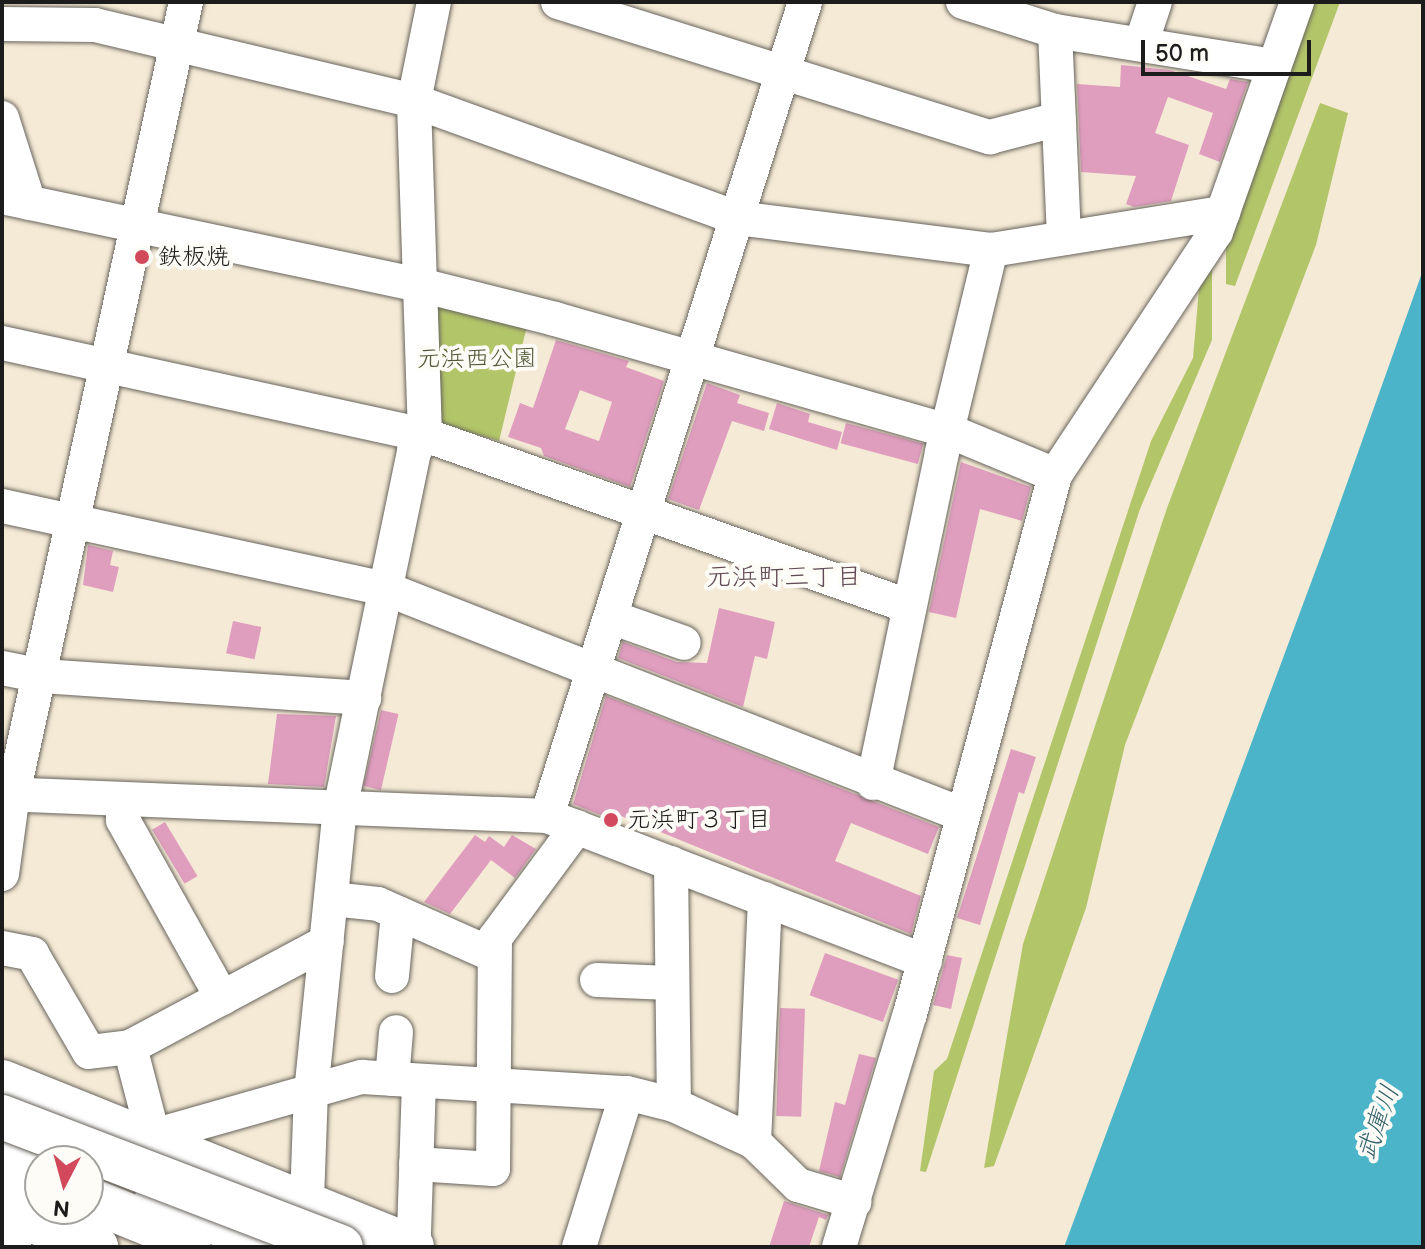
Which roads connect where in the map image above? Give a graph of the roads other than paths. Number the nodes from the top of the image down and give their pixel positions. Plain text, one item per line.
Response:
1 (186, 2) edge
2 (434, 2) edge
3 (558, 2) edge
4 (805, 2) edge
5 (963, 2) edge
6 (1155, 2) edge
7 (1297, 2) edge
8 (2, 24) edge
9 (1055, 31) junction
10 (1141, 44) junction
11 (176, 45) junction
12 (1274, 66) junction
13 (783, 72) junction
14 (414, 101) junction
15 (2, 118) edge
16 (1059, 119) junction
17 (15, 200) edge
18 (1223, 213) junction
19 (737, 218) junction
20 (138, 225) junction
21 (1064, 238) junction
22 (991, 250) junction
23 (420, 285) junction
24 (2, 343) edge
25 (693, 359) junction
26 (107, 368) junction
27 (949, 431) junction
28 (425, 435) junction
29 (1055, 475) junction
30 (2, 506) edge
31 (644, 512) junction
32 (74, 522) junction
33 (389, 590) junction
34 (908, 606) junction
35 (611, 617) junction
36 (684, 643) dead end
37 (2, 668) edge
38 (595, 670) junction
39 (42, 676) junction
40 (364, 698) junction
41 (873, 783) junction
42 (8, 794) edge
43 (123, 802) junction
44 (340, 809) junction
45 (961, 814) junction
46 (562, 821) junction
47 (671, 863) junction
48 (2, 874) edge
49 (332, 899) junction
50 (765, 899) junction
51 (398, 913) junction
52 (327, 942) junction
53 (2, 948) edge
54 (493, 955) junction
55 (925, 961) junction
56 (392, 976) dead end
57 (597, 980) dead end
58 (671, 983) junction
59 (222, 998) junction
60 (396, 1032) dead end
61 (130, 1047) junction
62 (406, 1080) junction
63 (2, 1082) edge
64 (491, 1083) junction
65 (311, 1093) junction
66 (627, 1093) junction
67 (674, 1105) junction
68 (2, 1117) edge
69 (2, 1135) edge
70 (754, 1142) junction
71 (155, 1143) junction
72 (27, 1145) edge
73 (2, 1164) edge
74 (416, 1164) junction
75 (104, 1177) edge
76 (2, 1185) edge
77 (855, 1202) junction
78 (104, 1206) edge
79 (24, 1224) edge
80 (27, 1225) edge
81 (29, 1225) edge
82 (306, 1227) edge
83 (411, 1246) edge
84 (96, 1247) edge
85 (145, 1247) edge
86 (206, 1247) edge
87 (275, 1247) edge
88 (341, 1247) edge
89 (579, 1247) edge
90 (839, 1247) edge

1 - 11 street
2 - 14 street
3 - 13 street
4 - 13 street
5 - 9 street
6 - 10 street
7 - 12 street
8 - 11 street
9 - 10 street
9 - 16 street
10 - 12 street
11 - 14 street
11 - 20 street
12 - 18 street
13 - 16 street
13 - 19 street
14 - 19 street
14 - 23 street
15 - 17 street
16 - 21 street
17 - 20 street
18 - 21 street
18 - 29 street
19 - 22 street
19 - 25 street
20 - 23 street
20 - 26 street
21 - 22 street
22 - 27 street
23 - 25 street
23 - 28 street
24 - 26 street
25 - 27 street
25 - 31 street
26 - 28 street
26 - 32 street
27 - 29 street
27 - 34 street
28 - 31 street
28 - 33 street
29 - 45 street
30 - 32 street
31 - 34 street
31 - 35 street
32 - 33 street
32 - 39 street
33 - 38 street
33 - 40 street
34 - 41 street
35 - 36 street
35 - 38 street
37 - 39 street
38 - 41 street
38 - 46 street
39 - 40 street
39 - 42 street
40 - 44 street
41 - 45 street
42 - 43 street
42 - 48 street
43 - 44 street
43 - 59 street
44 - 46 street
44 - 49 street
45 - 55 street
46 - 47 street
46 - 54 street
47 - 50 street
47 - 58 street
49 - 51 street
49 - 52 street
50 - 55 street
50 - 70 street
51 - 54 street
51 - 56 street
52 - 59 street
52 - 65 street
53 - 61 street
54 - 64 street
55 - 77 street
57 - 58 street
58 - 67 street
59 - 61 street
60 - 62 street
61 - 71 street
62 - 64 street
62 - 65 street
62 - 74 street
63 - 71 highway
64 - 66 street
64 - 74 street
65 - 71 street
65 - 82 street
66 - 67 street
66 - 89 street
67 - 70 street
68 - 88 highway, bridge
69 - 72 highway
70 - 77 street
71 - 82 highway
73 - 79 highway
74 - 83 street
75 - 87 highway
76 - 79 highway
77 - 90 street
78 - 86 highway
80 - 84 highway
81 - 85 highway
82 - 83 highway

